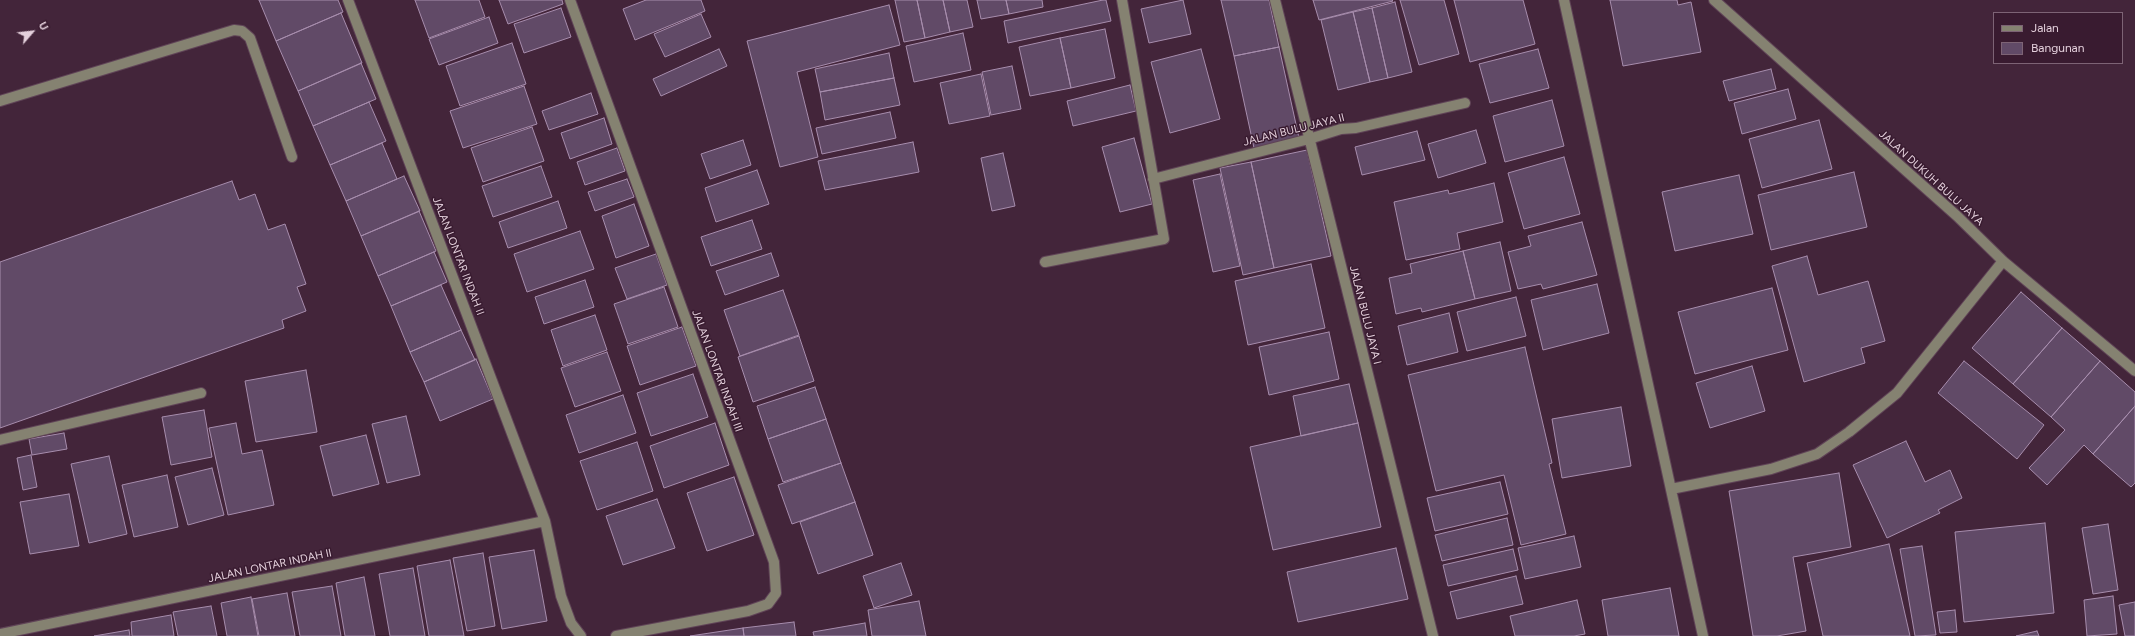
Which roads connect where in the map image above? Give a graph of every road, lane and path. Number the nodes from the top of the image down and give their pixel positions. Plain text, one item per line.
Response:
1 (348, 0) edge
2 (570, 0) edge
3 (1122, 0) edge
4 (1275, 0) edge
5 (1564, 0) edge
6 (1714, 0) edge
7 (0, 101) edge
8 (1465, 103) dead end
9 (1309, 139) junction
10 (292, 157) dead end
11 (1153, 179) junction
12 (2003, 261) junction
13 (1045, 262) dead end
14 (2135, 371) edge
15 (201, 394) dead end
16 (0, 440) edge
17 (1671, 489) junction
18 (545, 521) junction
19 (0, 634) edge
20 (581, 636) edge
21 (616, 636) edge
22 (1432, 636) edge
23 (1703, 636) edge

1 - 18 street, JALAN LONTAR INDAH II
2 - 21 street, JALAN LONTAR INDAH III
3 - 11 street
4 - 9 street, JALAN BULU JAYA I
5 - 17 street
6 - 12 street, JALAN DUKUH BULU JAYA
7 - 10 street
8 - 9 street, JALAN BULU JAYA II
9 - 11 street, JALAN BULU JAYA II
9 - 22 street, JALAN BULU JAYA I
11 - 13 street
12 - 14 street, JALAN DUKUH BULU JAYA
12 - 17 street
15 - 16 street
17 - 23 street
18 - 19 street, JALAN LONTAR INDAH II
18 - 20 street, JALAN LONTAR INDAH II

